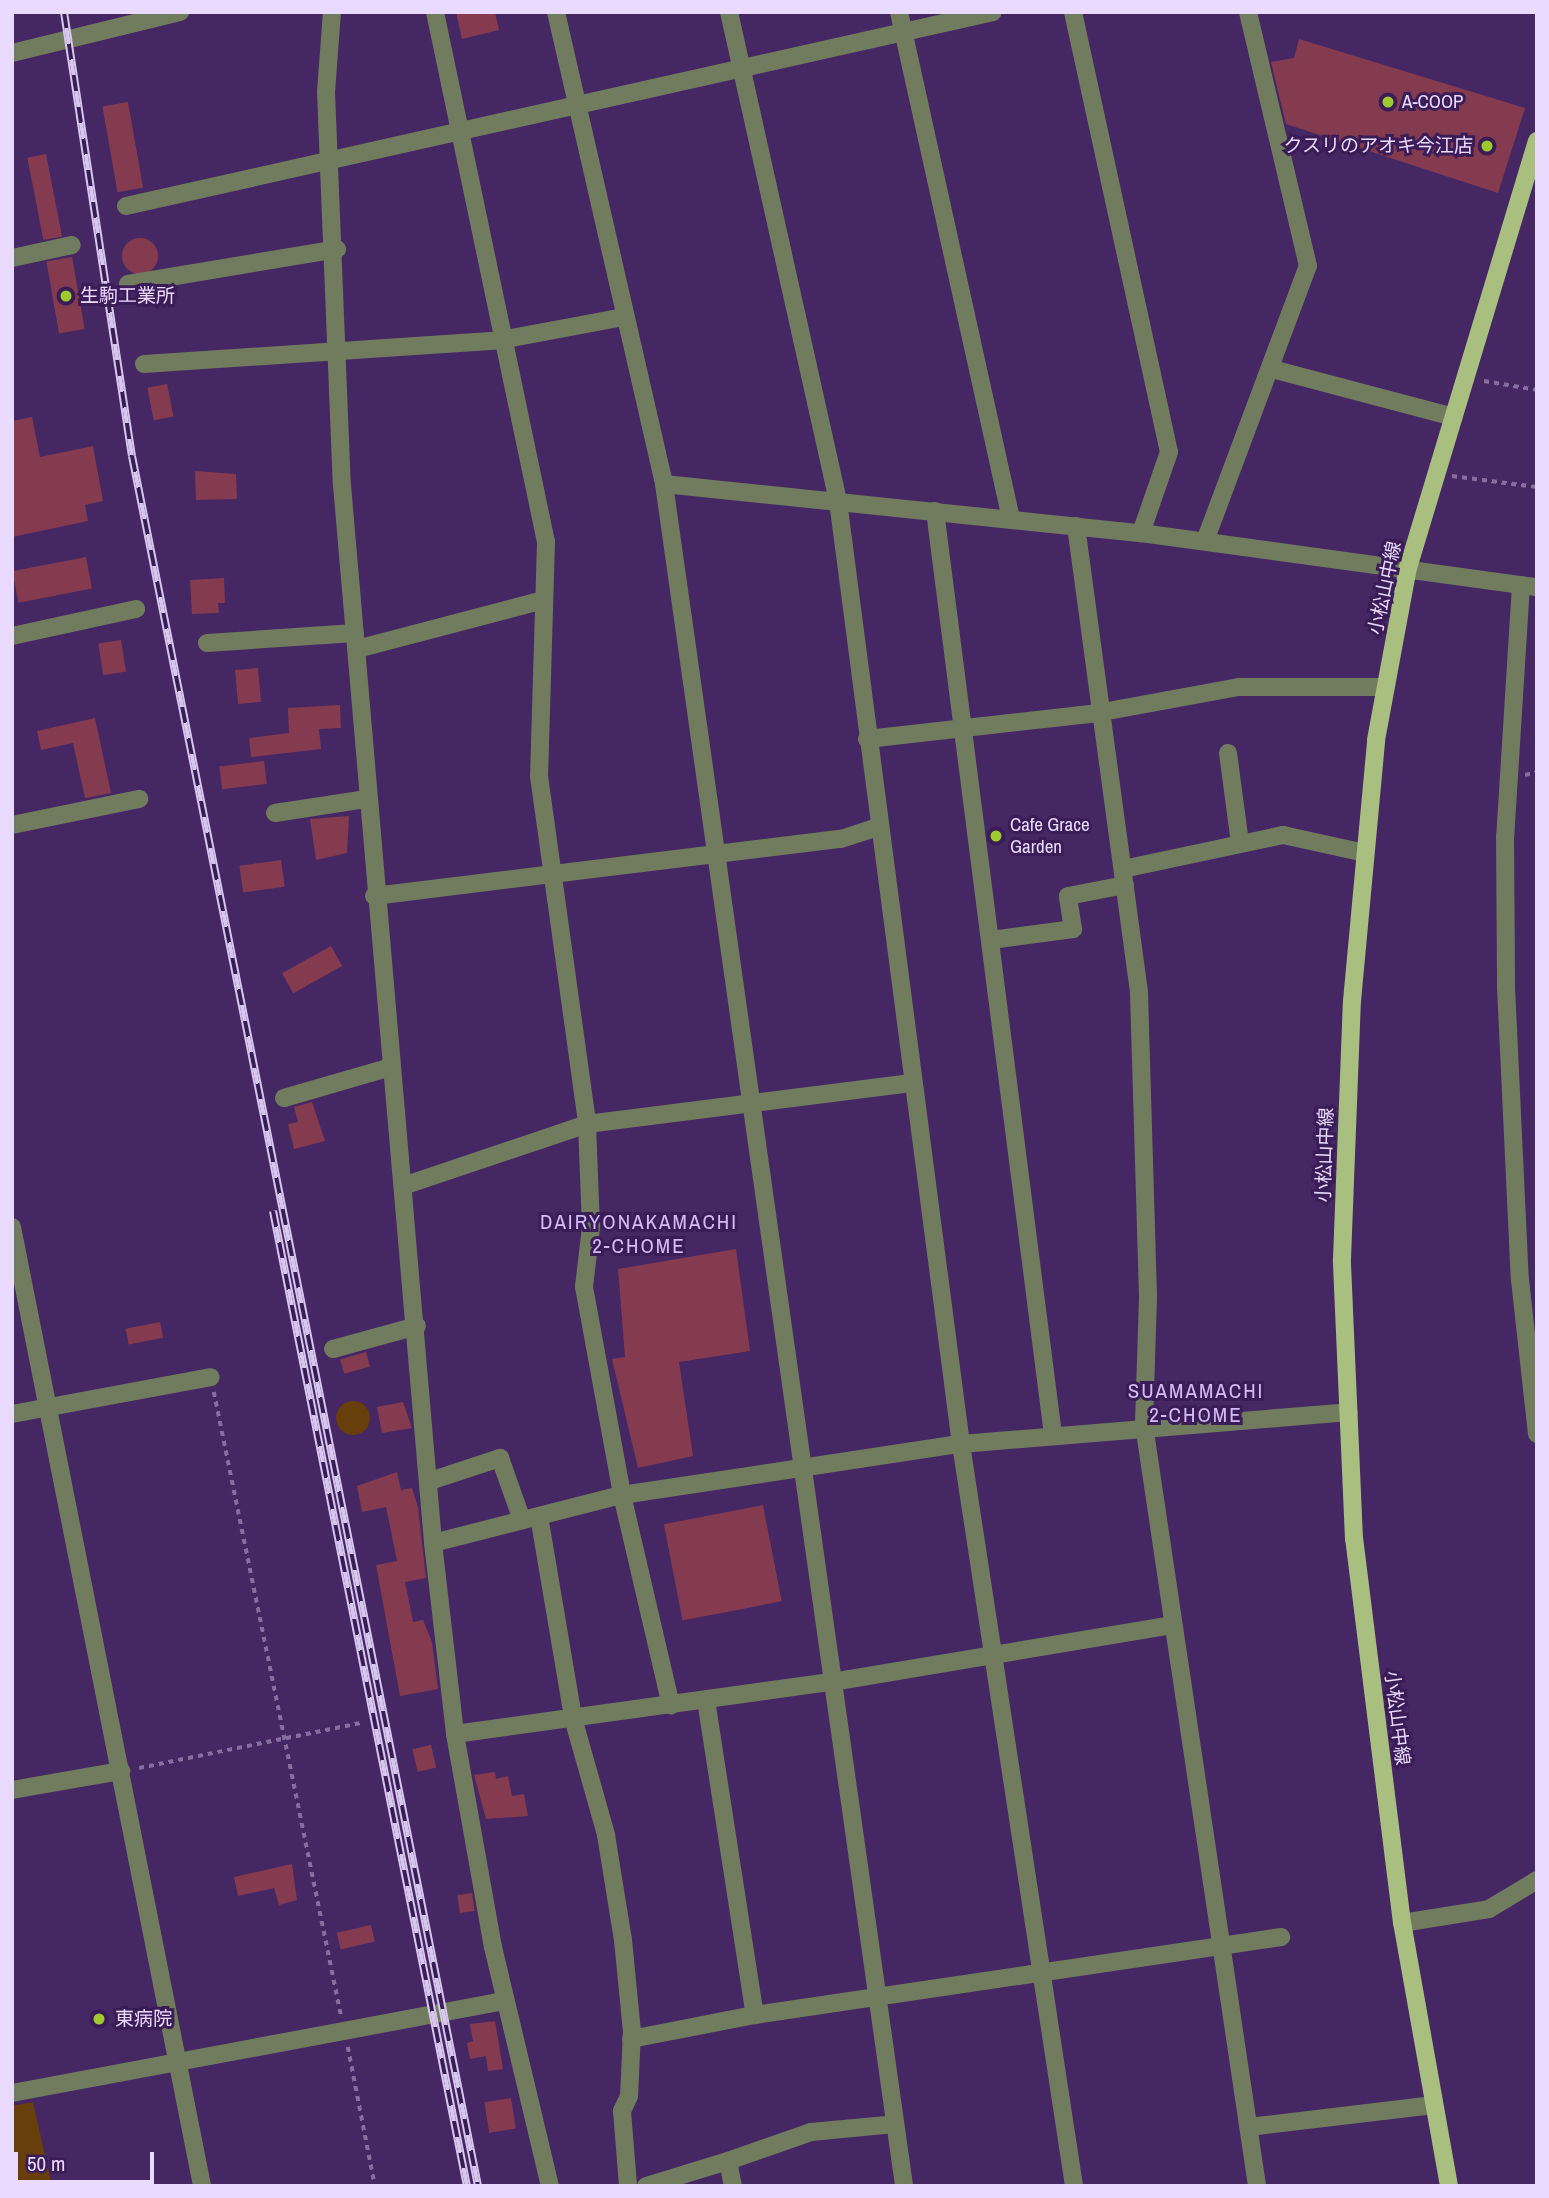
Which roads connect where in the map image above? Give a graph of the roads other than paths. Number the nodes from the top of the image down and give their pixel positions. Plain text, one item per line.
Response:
1 (180, 12) edge
2 (332, 12) edge
3 (435, 12) edge
4 (556, 12) edge
5 (729, 12) edge
6 (899, 12) edge
7 (993, 12) edge
8 (1073, 12) edge
9 (1248, 12) edge
10 (903, 32) junction
11 (12, 54) edge
12 (741, 67) junction
13 (577, 103) junction
14 (461, 130) junction
15 (1537, 141) edge
16 (331, 160) junction
17 (126, 206) dead end
18 (72, 246) dead end
19 (337, 249) junction
20 (12, 258) edge
21 (128, 285) dead end
22 (624, 317) junction
23 (501, 340) junction
24 (340, 352) junction
25 (144, 364) dead end
26 (1272, 369) junction
27 (1454, 417) junction
28 (664, 484) junction
29 (838, 501) junction
30 (935, 511) junction
31 (1011, 519) junction
32 (1076, 526) junction
33 (1141, 533) junction
34 (1205, 541) junction
35 (1408, 568) junction
36 (1529, 586) edge
37 (544, 600) junction
38 (136, 609) dead end
39 (12, 636) edge
40 (356, 641) junction
41 (207, 643) dead end
42 (1385, 687) junction
43 (1097, 713) junction
44 (960, 726) junction
45 (867, 739) junction
46 (1228, 752) dead end
47 (139, 799) dead end
48 (367, 799) junction
49 (275, 813) dead end
50 (12, 825) edge
51 (880, 827) junction
52 (1240, 843) junction
53 (717, 853) junction
54 (1365, 853) junction
55 (552, 873) junction
56 (1124, 877) junction
57 (374, 896) junction
58 (992, 940) junction
59 (391, 1067) junction
60 (913, 1083) junction
61 (284, 1098) dead end
62 (752, 1102) junction
63 (587, 1124) junction
64 (403, 1186) junction
65 (12, 1227) edge
66 (417, 1326) junction
67 (333, 1349) dead end
68 (211, 1377) road end
69 (48, 1408) junction
70 (1349, 1412) junction
71 (12, 1415) edge
72 (1144, 1425) junction
73 (1537, 1434) edge
74 (1053, 1435) junction
75 (961, 1444) junction
76 (799, 1470) junction
77 (430, 1480) junction
78 (622, 1495) junction
79 (530, 1518) junction
80 (433, 1543) junction
81 (1173, 1625) junction
82 (993, 1652) junction
83 (832, 1682) junction
84 (706, 1700) junction
85 (671, 1705) junction
86 (573, 1718) junction
87 (455, 1734) junction
88 (121, 1771) junction
89 (12, 1790) edge
90 (1537, 1880) edge
91 (1402, 1923) junction
92 (1281, 1937) dead end
93 (1222, 1947) junction
94 (1042, 1977) junction
95 (878, 1999) junction
96 (504, 2001) junction
97 (755, 2015) junction
98 (631, 2039) junction
99 (179, 2064) junction
100 (12, 2093) edge
101 (1434, 2105) junction
102 (895, 2124) junction
103 (1249, 2127) junction
104 (728, 2161) junction
105 (202, 2186) edge
106 (550, 2186) edge
107 (628, 2186) edge
108 (646, 2186) edge
109 (733, 2186) edge
110 (904, 2186) edge
111 (1073, 2186) edge
112 (1257, 2186) edge
113 (1449, 2186) edge

1 - 11 street
2 - 16 street
3 - 14 street
4 - 13 street
5 - 12 street
6 - 10 street
7 - 10 street
8 - 33 street
9 - 26 street
10 - 12 street
10 - 31 street
12 - 13 street
12 - 29 street
13 - 14 street
13 - 22 street
14 - 16 street
14 - 23 street
15 - 27 main road, 小松山中線
16 - 17 street
16 - 19 street
18 - 20 street
19 - 21 street
19 - 24 street
22 - 23 street
22 - 28 street
23 - 24 street
23 - 37 street
24 - 25 street
24 - 40 street
26 - 27 street
26 - 34 street
27 - 35 main road, 小松山中線
28 - 29 street
28 - 53 street
29 - 30 street
29 - 45 street
30 - 31 street
30 - 44 street
31 - 32 street
32 - 33 street
32 - 43 street
33 - 34 street
34 - 35 street
35 - 36 street
35 - 42 main road, 小松山中線
36 - 73 street
37 - 40 street
37 - 55 street
38 - 39 street
40 - 41 street
40 - 48 street
42 - 43 street
42 - 54 main road, 小松山中線
43 - 44 street
43 - 56 street
44 - 45 street
44 - 58 street
45 - 51 street
46 - 52 street
47 - 50 street
48 - 49 street
48 - 57 street
51 - 53 street
51 - 60 street
52 - 54 street
52 - 56 street
53 - 55 street
53 - 62 street
54 - 70 main road, 小松山中線
55 - 57 street
55 - 63 street
56 - 58 street
56 - 72 street
57 - 59 street
58 - 74 street
59 - 61 street
59 - 64 street
60 - 62 street
60 - 75 street
62 - 63 street
62 - 76 street
63 - 64 street
63 - 78 street
64 - 66 street
65 - 69 street
66 - 67 street
66 - 77 street
68 - 69 street
69 - 71 street
69 - 88 street
70 - 72 street
70 - 91 main road, 小松山中線
72 - 74 street
72 - 81 street
74 - 75 street
75 - 76 street
75 - 82 street
76 - 78 street
76 - 83 street
77 - 79 street
77 - 80 street
78 - 79 street
78 - 85 street
79 - 80 street
79 - 86 street
80 - 87 street
81 - 82 street
81 - 93 street
82 - 83 street
82 - 94 street
83 - 84 street
83 - 95 street
84 - 85 street
84 - 97 street
85 - 86 street
86 - 87 street
86 - 98 street
87 - 96 street
88 - 89 street
88 - 99 street
90 - 91 street
91 - 101 main road, 小松山中線
92 - 93 street
93 - 94 street
93 - 103 street
94 - 95 street
94 - 111 street
95 - 97 street
95 - 102 street
96 - 99 street
96 - 106 street
97 - 98 street
98 - 107 street
99 - 100 street
99 - 105 street
101 - 103 street
101 - 113 main road, 小松山中線
102 - 104 street
102 - 110 street
103 - 112 street
104 - 108 street
104 - 109 street

